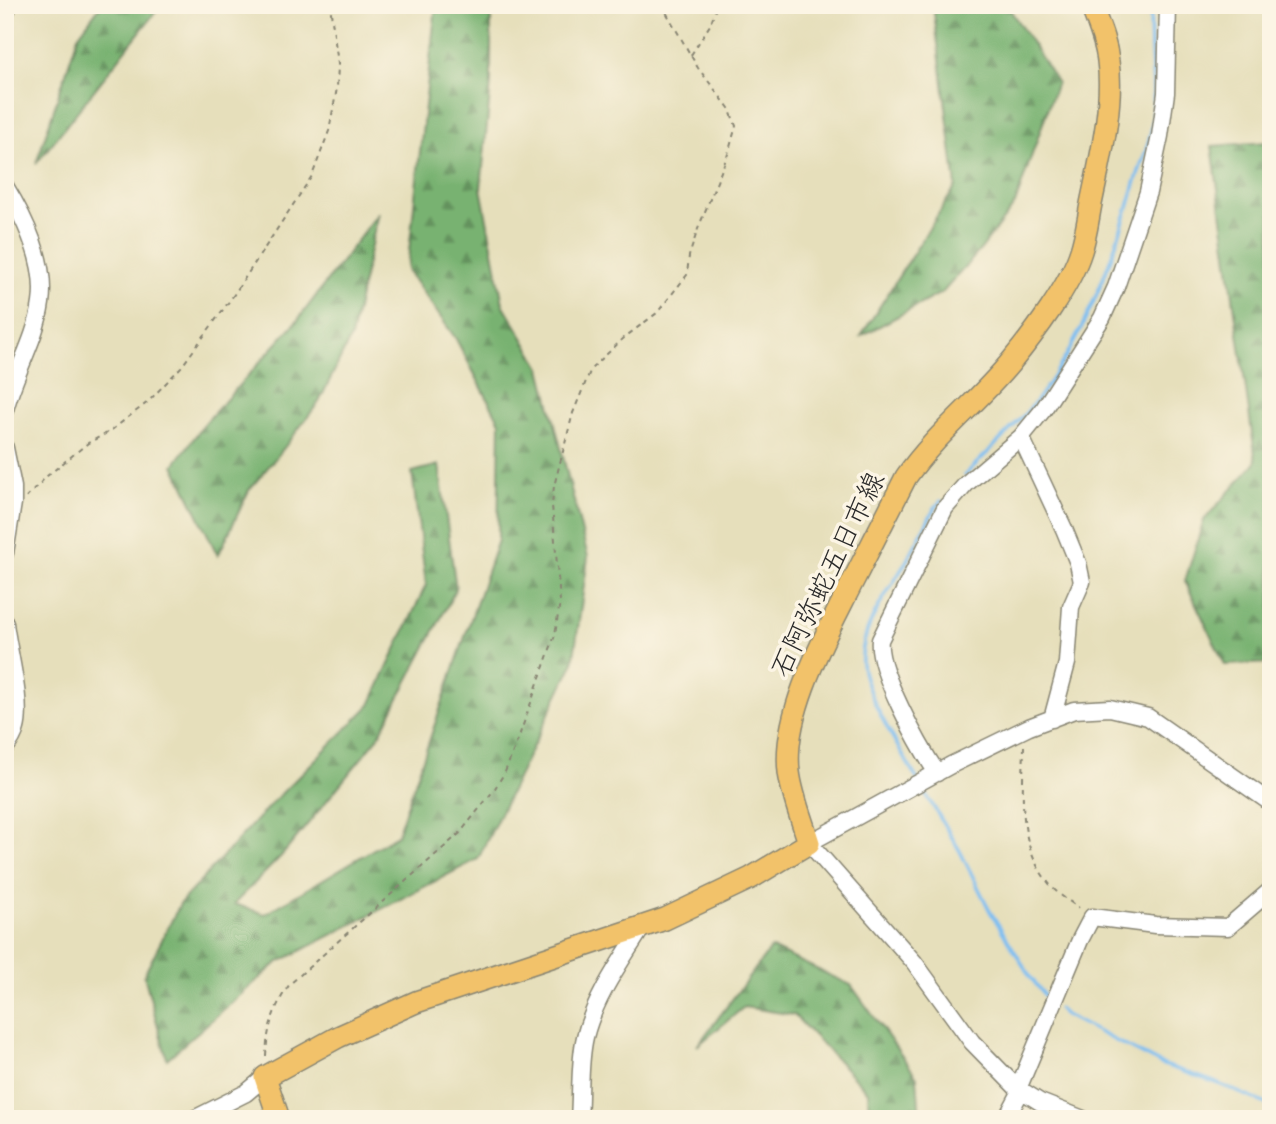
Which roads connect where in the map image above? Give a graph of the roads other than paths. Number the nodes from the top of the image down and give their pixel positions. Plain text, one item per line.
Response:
1 (9, 5) edge
2 (1091, 5) edge
3 (1168, 5) edge
4 (5, 15) edge
5 (5, 186) edge
6 (5, 411) edge
7 (1021, 437) junction
8 (5, 448) edge
9 (5, 553) edge
10 (5, 623) edge
11 (1052, 719) junction
12 (5, 748) edge
13 (937, 773) junction
14 (1271, 803) edge
15 (810, 843) junction
16 (1271, 890) edge
17 (643, 926) junction
18 (265, 1077) junction
19 (1020, 1090) junction
20 (194, 1119) edge
21 (279, 1119) edge
22 (579, 1119) edge
23 (1006, 1119) edge
24 (1083, 1119) edge

1 - 4 street
2 - 15 main road, 石阿弥蛇五日市線
3 - 7 street
5 - 6 street
7 - 11 street
7 - 13 street
8 - 9 street
10 - 12 street
11 - 13 street
11 - 14 street
13 - 15 street
15 - 17 main road
15 - 19 street
16 - 19 street
17 - 18 main road
17 - 22 street
18 - 20 street
18 - 21 main road
19 - 23 street
19 - 24 street

